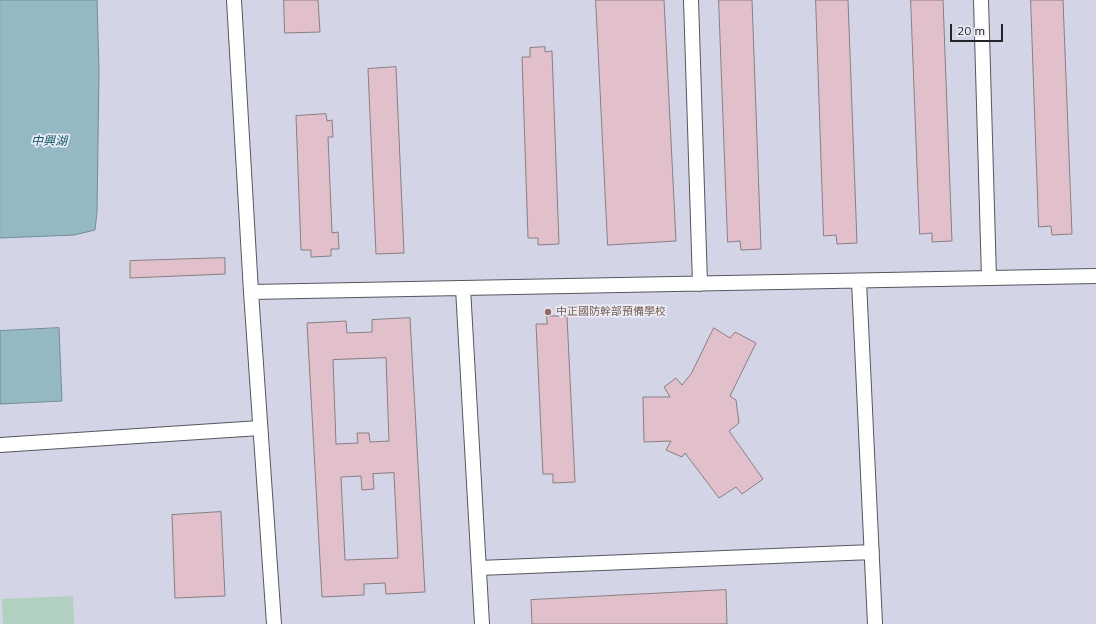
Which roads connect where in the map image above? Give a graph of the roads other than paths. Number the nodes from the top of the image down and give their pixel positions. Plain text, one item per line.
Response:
1 (234, 0) edge
2 (691, 0) edge
3 (981, 0) edge
4 (1096, 276) edge
5 (989, 278) junction
6 (859, 281) junction
7 (700, 284) junction
8 (463, 288) junction
9 (250, 292) junction
10 (260, 428) junction
11 (0, 445) edge
12 (872, 552) junction
13 (479, 568) junction
14 (274, 624) edge
15 (479, 624) edge
16 (875, 624) edge

1 - 9 street
2 - 7 street
3 - 5 street
4 - 5 street
5 - 6 street
6 - 7 street
6 - 12 street
7 - 8 street
8 - 9 street
8 - 13 street
9 - 10 street
10 - 11 street
10 - 14 street
12 - 13 street
12 - 16 street
13 - 15 street

